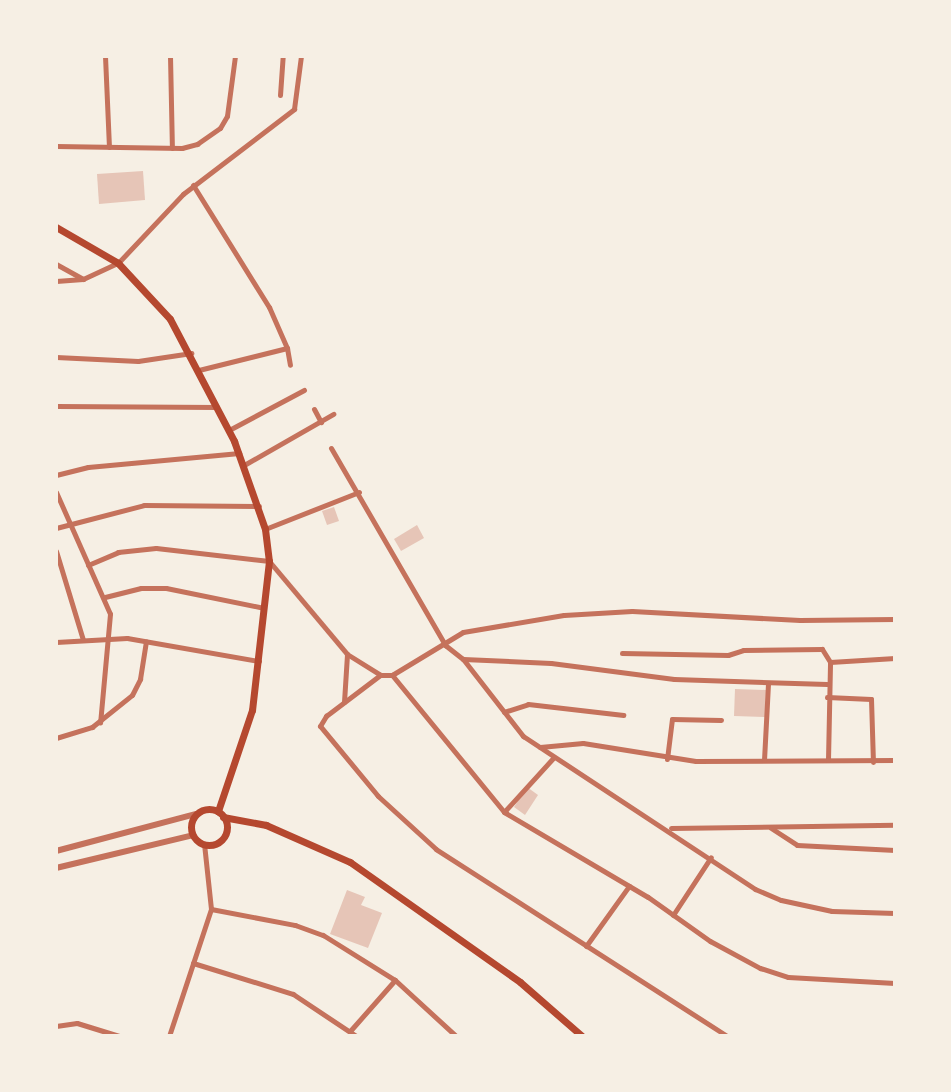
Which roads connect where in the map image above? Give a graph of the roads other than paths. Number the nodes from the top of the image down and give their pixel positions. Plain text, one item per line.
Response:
1 (105, 56) edge
2 (170, 56) edge
3 (235, 56) edge
4 (283, 56) edge
5 (301, 56) edge
6 (280, 95) dead end
7 (56, 146) edge
8 (109, 147) junction
9 (172, 148) junction
10 (193, 185) junction
11 (56, 227) edge
12 (118, 263) junction
13 (56, 264) edge
14 (83, 279) junction
15 (56, 281) edge
16 (287, 348) junction
17 (191, 353) junction
18 (56, 357) edge
19 (290, 365) dead end
20 (199, 370) junction
21 (304, 390) dead end
22 (56, 406) edge
23 (217, 407) junction
24 (314, 409) dead end
25 (333, 414) dead end
26 (321, 422) junction
27 (229, 430) junction
28 (331, 448) dead end
29 (239, 453) junction
30 (244, 466) junction
31 (56, 475) edge
32 (56, 492) edge
33 (359, 492) junction
34 (259, 506) junction
35 (69, 525) junction
36 (56, 528) edge
37 (265, 529) junction
38 (56, 551) edge
39 (269, 561) junction
40 (88, 565) junction
41 (105, 597) junction
42 (264, 608) junction
43 (895, 620) edge
44 (107, 639) junction
45 (83, 640) junction
46 (146, 641) junction
47 (56, 642) edge
48 (445, 645) junction
49 (622, 653) dead end
50 (347, 654) junction
51 (895, 657) edge
52 (463, 659) junction
53 (259, 661) junction
54 (830, 662) junction
55 (380, 675) junction
56 (392, 675) junction
57 (768, 683) junction
58 (827, 684) junction
59 (827, 697) junction
60 (344, 702) junction
61 (504, 712) junction
62 (622, 715) dead end
63 (721, 720) dead end
64 (100, 723) junction
65 (56, 738) edge
66 (539, 747) junction
67 (554, 757) junction
68 (667, 759) junction
69 (764, 760) junction
70 (828, 760) junction
71 (895, 760) edge
72 (873, 762) junction
73 (504, 813) junction
74 (196, 814) junction
75 (221, 814) junction
76 (895, 825) edge
77 (668, 828) junction
78 (771, 828) junction
79 (193, 835) junction
80 (204, 844) junction
81 (56, 850) edge
82 (895, 850) edge
83 (711, 858) junction
84 (56, 869) edge
85 (629, 886) junction
86 (211, 909) junction
87 (895, 913) edge
88 (673, 915) junction
89 (586, 946) junction
90 (193, 963) junction
91 (395, 980) junction
92 (895, 983) edge
93 (56, 1026) edge
94 (350, 1031) junction
95 (725, 1035) edge
96 (119, 1036) edge
97 (169, 1036) edge
98 (356, 1036) edge
99 (456, 1036) edge
100 (582, 1036) edge

1 - 8 street
2 - 9 street
3 - 9 street
4 - 6 street
5 - 10 street
7 - 8 street
8 - 9 street
10 - 12 street
10 - 16 street
11 - 12 main road
12 - 14 street
12 - 17 main road
13 - 14 street
14 - 15 street
16 - 19 street
16 - 20 street
17 - 18 street
17 - 20 main road
20 - 23 main road
21 - 27 street
22 - 23 street
23 - 27 main road
24 - 26 street
25 - 26 street
26 - 30 street
27 - 29 main road
28 - 33 street
29 - 30 main road
29 - 31 street
30 - 34 main road
32 - 35 street
33 - 37 street
33 - 48 street
34 - 35 street
34 - 37 main road
35 - 36 street
35 - 40 street
37 - 39 main road
38 - 45 street
39 - 40 street
39 - 42 main road
39 - 50 street
40 - 41 street
41 - 42 street
41 - 44 street
42 - 53 main road
43 - 48 street
44 - 45 street
44 - 46 street
44 - 64 street
45 - 47 street
46 - 53 street
46 - 64 street
48 - 52 street
48 - 56 street
49 - 54 street
50 - 55 street
50 - 60 street
51 - 54 street
52 - 57 street
52 - 61 street
53 - 75 main road
54 - 58 street
55 - 56 street
55 - 60 street
56 - 73 street
57 - 58 street
57 - 69 street
58 - 59 street
59 - 70 street
59 - 72 street
60 - 89 street
61 - 62 street
61 - 66 street
63 - 68 street
64 - 65 street
66 - 67 street
66 - 68 street
67 - 73 street
67 - 77 street
68 - 69 street
69 - 70 street
70 - 72 street
71 - 72 street
73 - 85 street
74 - 75 main road
74 - 79 main road
74 - 81 street
75 - 80 main road
75 - 100 main road
76 - 78 street
77 - 78 street
77 - 83 street
78 - 82 street
79 - 80 main road
79 - 84 street
80 - 86 street
83 - 87 street
83 - 88 street
85 - 88 street
85 - 89 street
86 - 90 street
86 - 91 street
88 - 92 street
89 - 95 street
90 - 94 street
90 - 97 street
91 - 94 street
91 - 99 street
93 - 96 street
94 - 98 street

